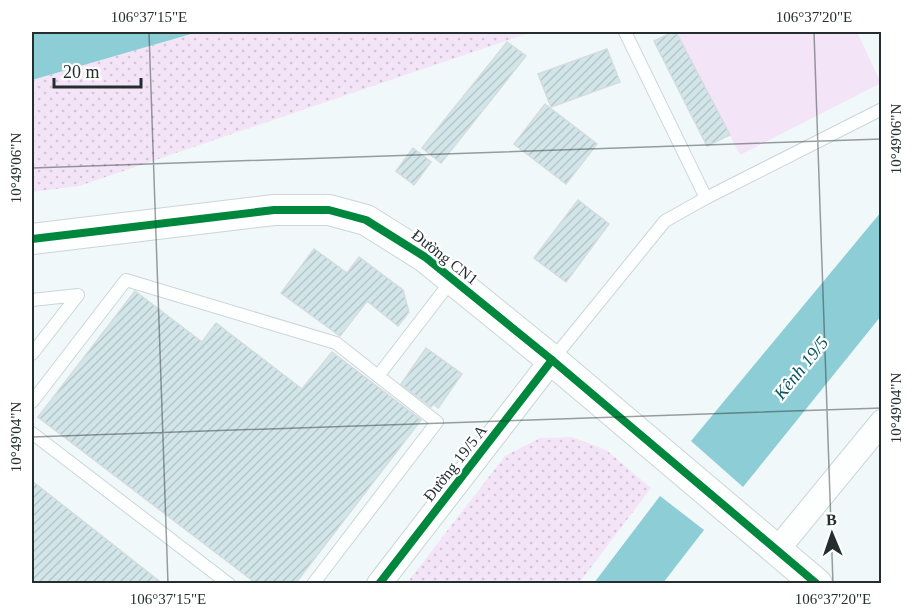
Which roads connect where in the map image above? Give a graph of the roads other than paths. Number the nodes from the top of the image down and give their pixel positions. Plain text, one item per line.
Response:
1 (626, 32) edge
2 (882, 109) edge
3 (706, 198) junction
4 (32, 239) edge
5 (452, 280) junction
6 (32, 300) edge
7 (32, 354) edge
8 (552, 360) junction
9 (378, 376) junction
10 (32, 402) edge
11 (882, 422) edge
12 (32, 433) edge
13 (777, 550) junction
14 (229, 584) edge
15 (313, 584) edge
16 (379, 584) edge
17 (818, 584) edge

1 - 3 lane
2 - 3 lane
3 - 8 lane
4 - 5 street, Đường CN1
5 - 8 street, Đường CN1
5 - 9 lane
6 - 7 lane
8 - 13 street, Đường CN1
8 - 16 street, Đường 19/5 A
9 - 10 lane
9 - 15 lane
11 - 13 street
12 - 14 lane
13 - 17 street, Đường CN1

